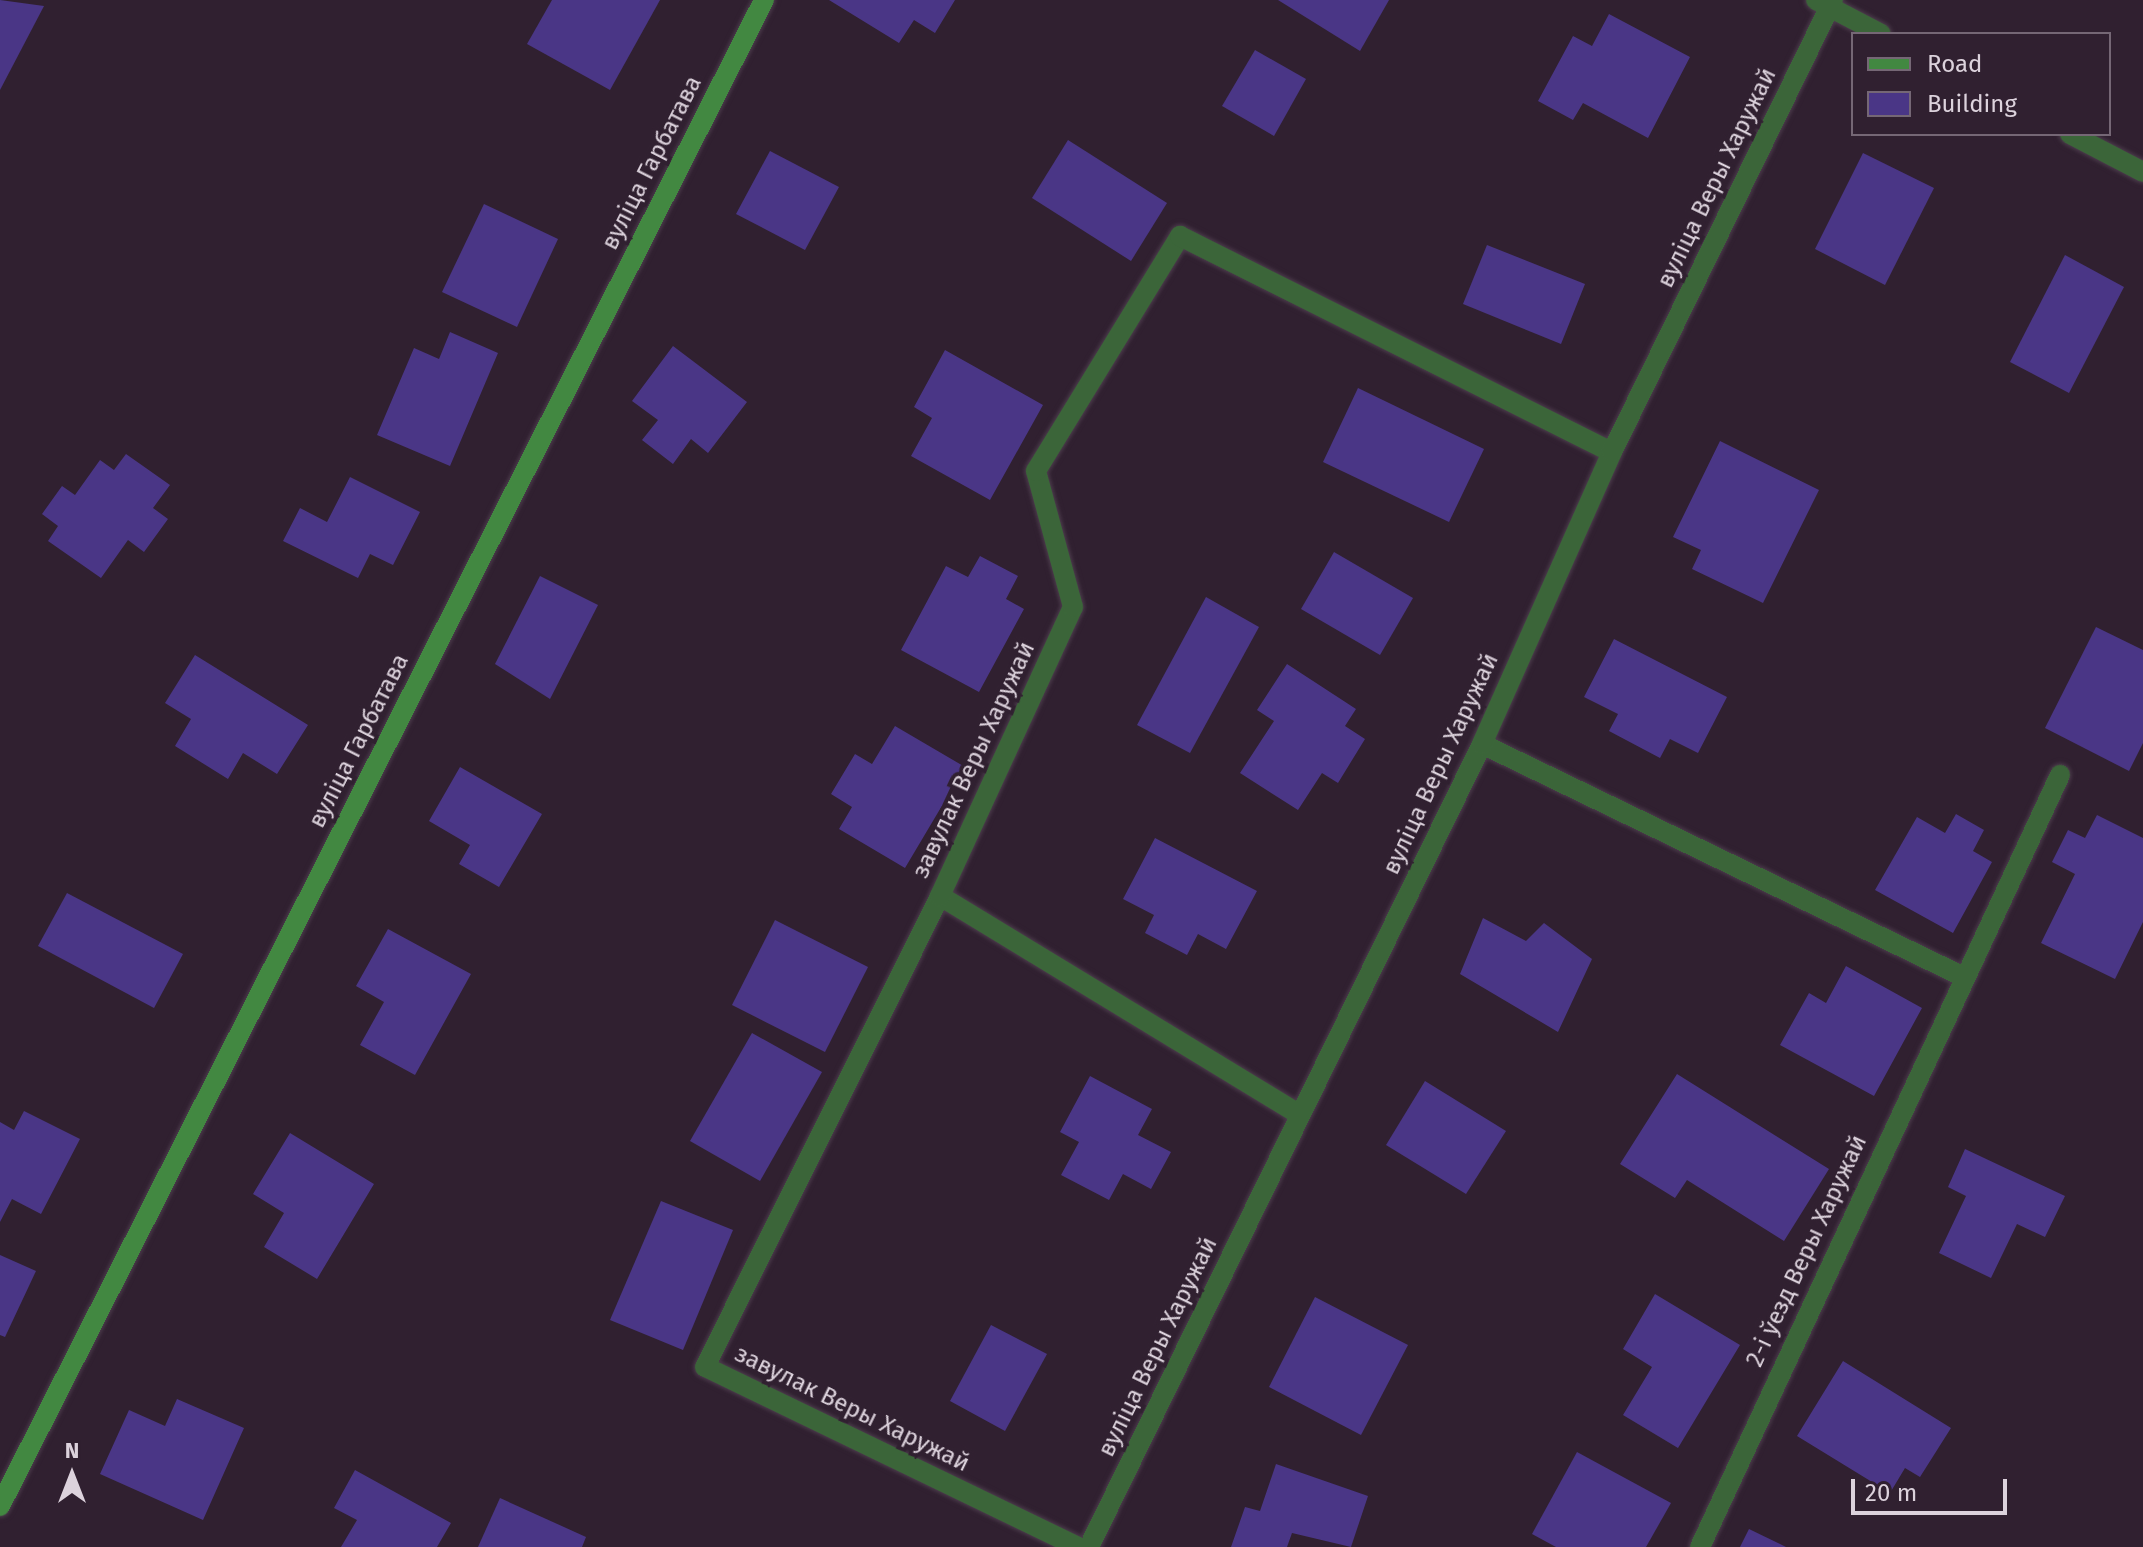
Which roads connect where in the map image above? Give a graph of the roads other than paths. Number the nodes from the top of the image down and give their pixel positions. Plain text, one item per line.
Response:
1 (764, 0) edge
2 (1826, 2) edge
3 (1878, 32) edge
4 (2074, 136) edge
5 (2143, 172) edge
6 (1612, 452) junction
7 (1482, 744) junction
8 (2060, 775) dead end
9 (940, 896) junction
10 (1962, 976) junction
11 (1300, 1115) junction
12 (0, 1506) edge
13 (1078, 1547) edge
14 (1089, 1547) edge
15 (1700, 1547) edge

1 - 12 main road, вуліца Гарбатава
2 - 3 street
2 - 6 street, вуліца Веры Харужай
4 - 5 street
6 - 7 street, вуліца Веры Харужай
6 - 9 street, завулак Веры Харужай
7 - 10 street
7 - 11 street, вуліца Веры Харужай
8 - 10 street, 2-і ўезд Веры Харужай
9 - 11 street
9 - 13 street, завулак Веры Харужай
10 - 15 street, 2-і ўезд Веры Харужай
11 - 14 street, вуліца Веры Харужай

